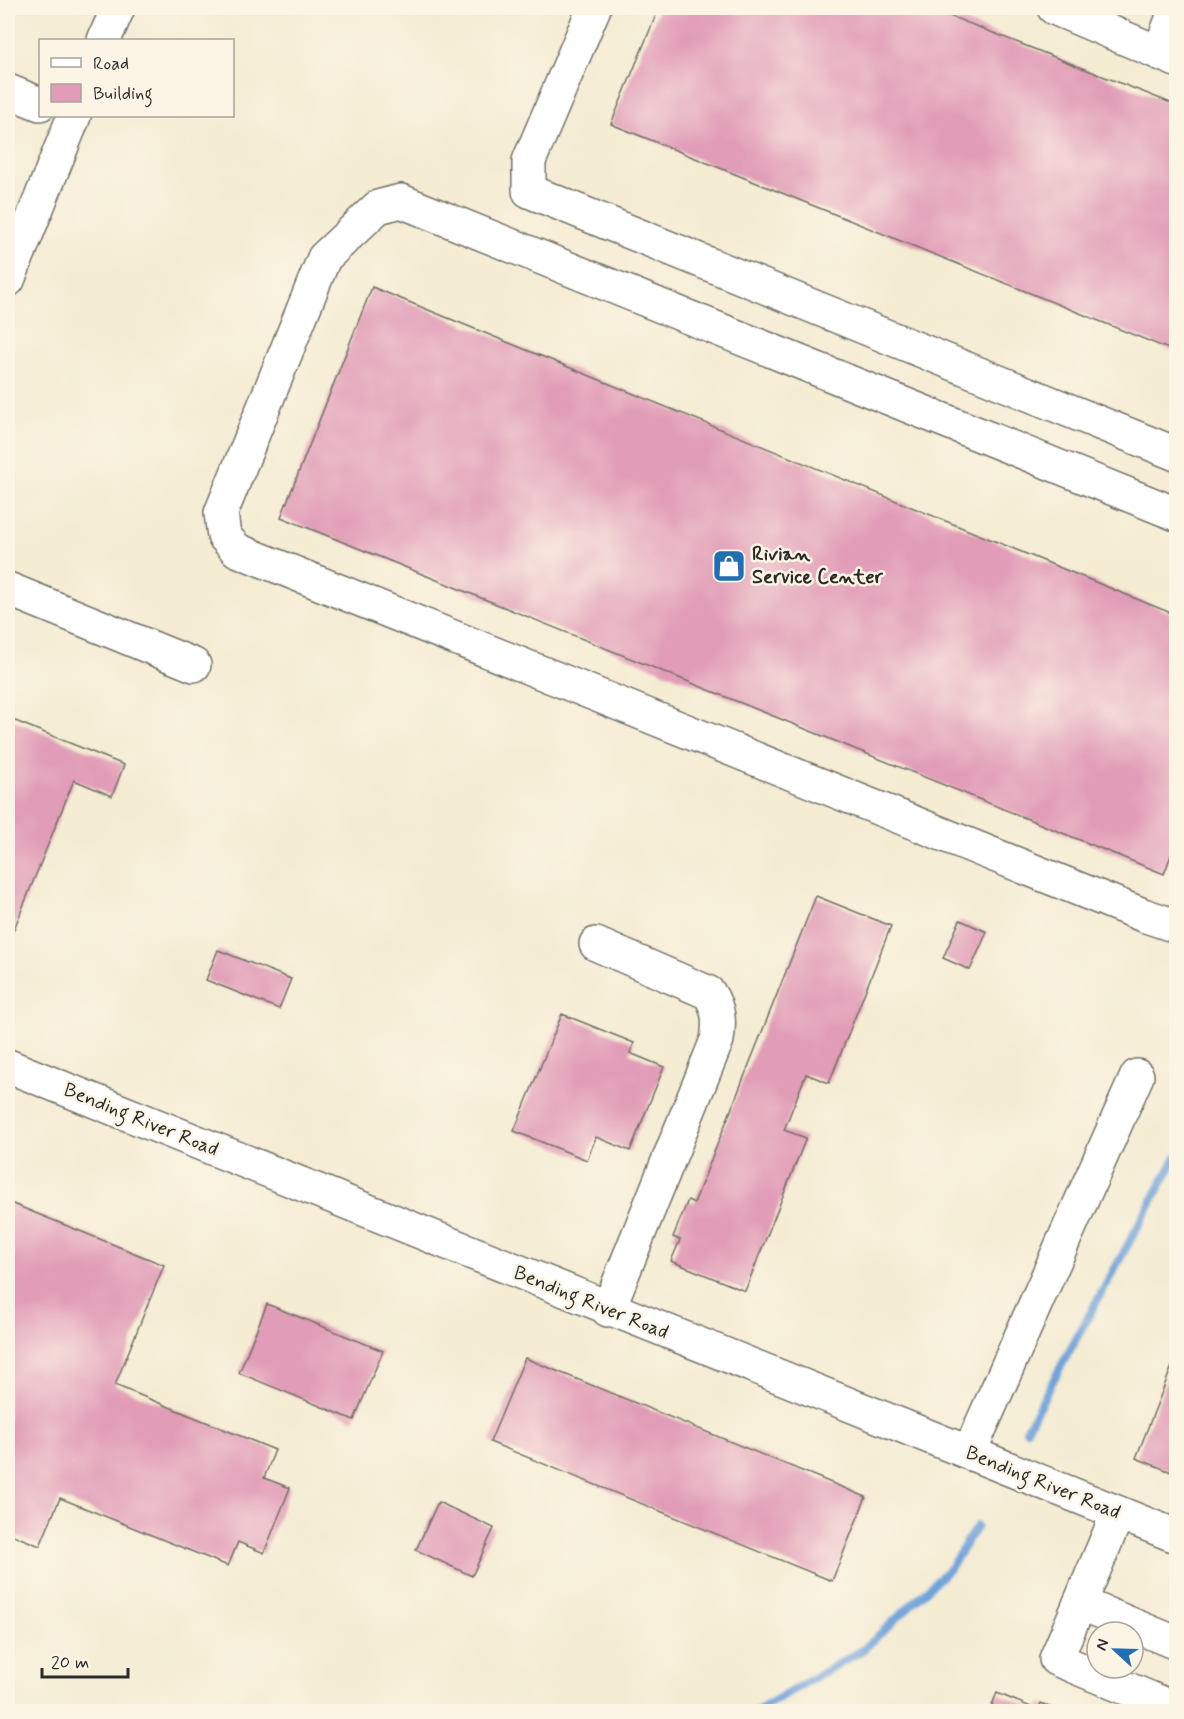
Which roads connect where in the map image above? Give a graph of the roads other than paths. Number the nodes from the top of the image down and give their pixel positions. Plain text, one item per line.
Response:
1 (118, 8) edge
2 (594, 8) edge
3 (1054, 8) edge
4 (1176, 9) edge
5 (104, 39) edge
6 (1168, 56) edge
7 (8, 91) edge
8 (39, 104) edge
9 (72, 117) edge
10 (8, 280) edge
11 (1176, 454) edge
12 (1176, 514) edge
13 (8, 589) edge
14 (194, 665) dead end
15 (1176, 926) edge
16 (596, 944) dead end
17 (8, 1066) edge
18 (1137, 1076) dead end
19 (608, 1310) junction
20 (969, 1453) junction
21 (1118, 1513) junction
22 (1176, 1536) edge
23 (1080, 1603) junction
24 (1176, 1643) edge
25 (1176, 1709) edge

1 - 5 street
2 - 11 street
3 - 6 street
4 - 6 street
7 - 8 street
9 - 10 street
12 - 15 street
13 - 14 street
16 - 19 street
17 - 19 street, Bending River Road
18 - 20 street
19 - 20 street, Bending River Road
20 - 21 street, Bending River Road
21 - 22 street, Bending River Road
21 - 23 street
23 - 24 street
23 - 25 street

